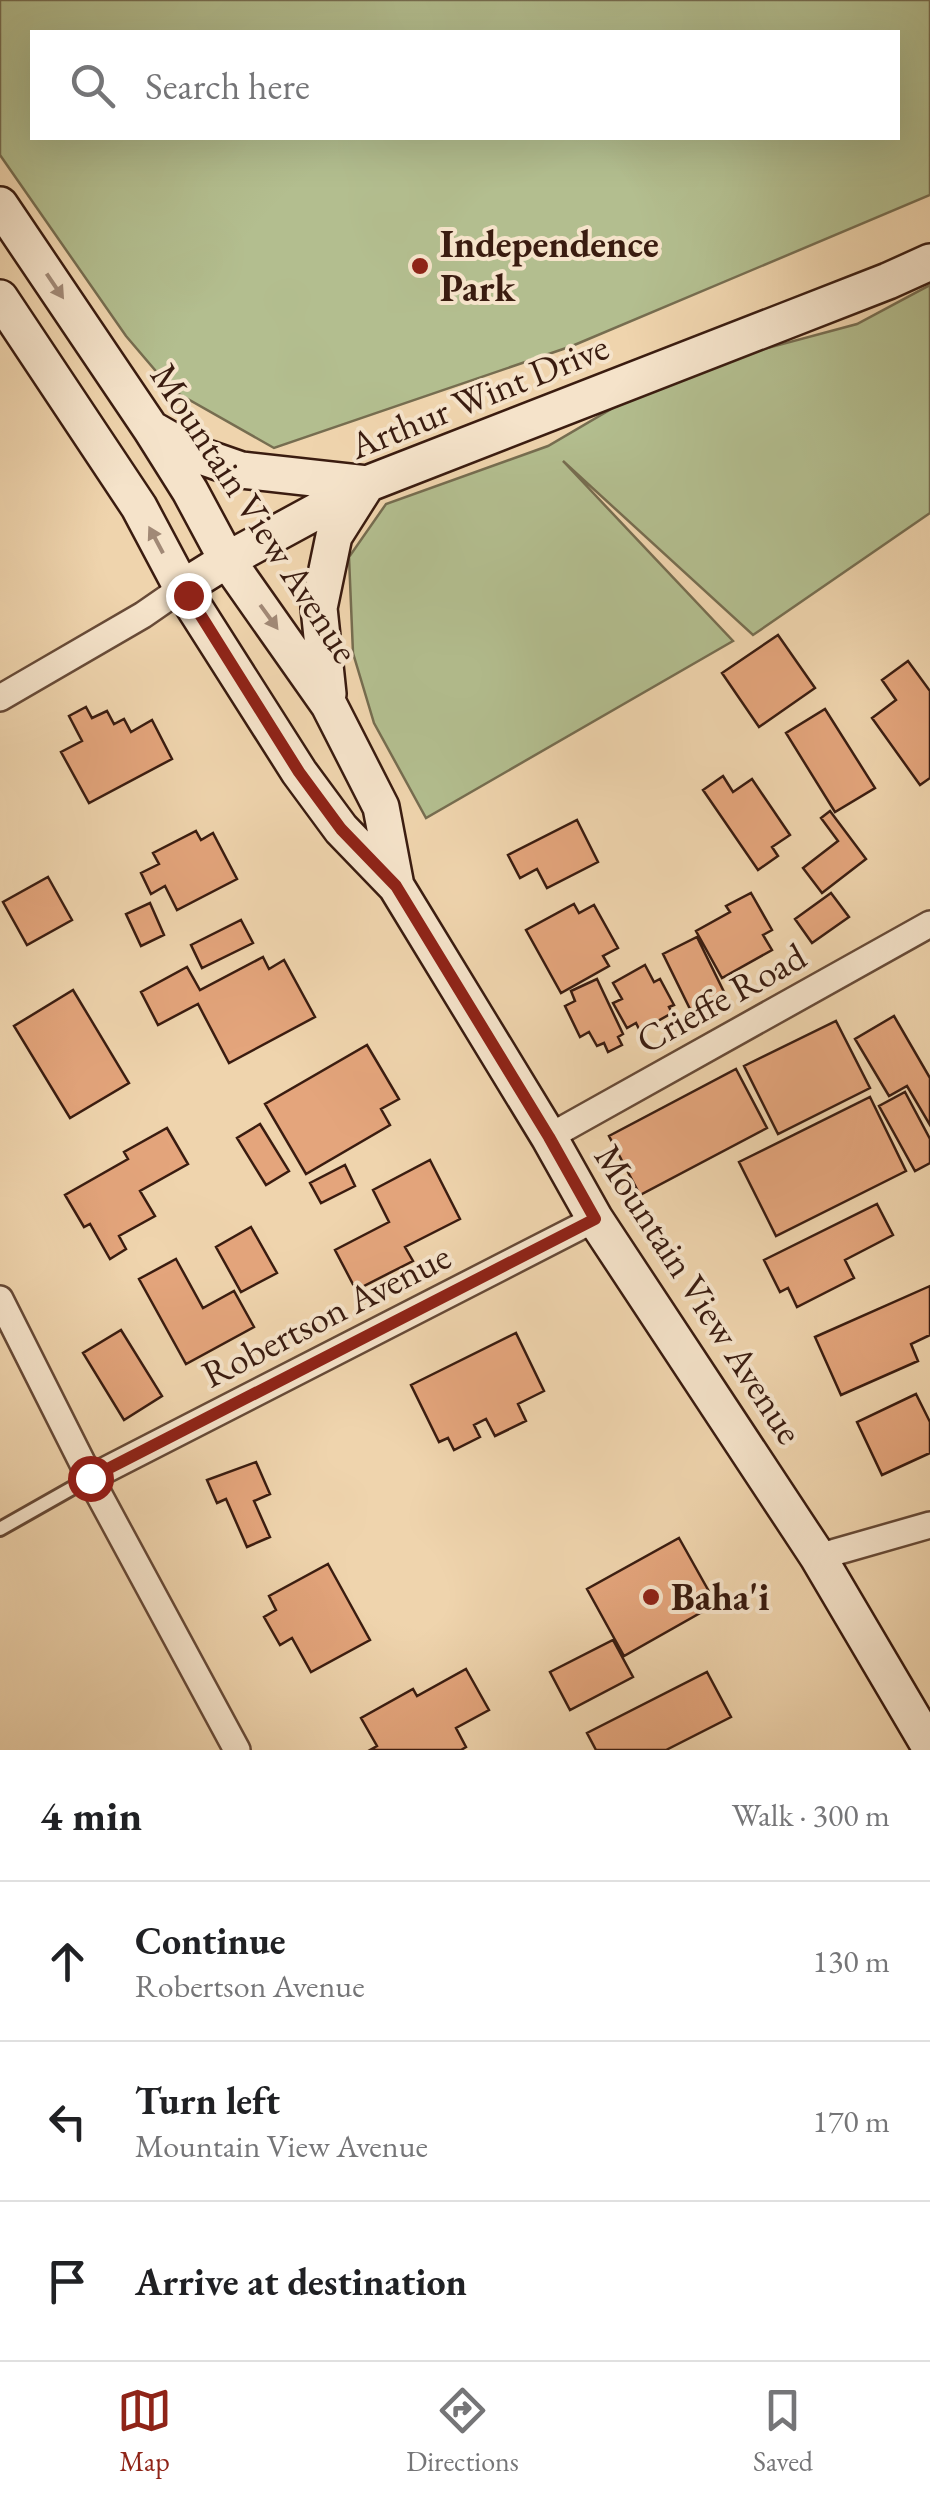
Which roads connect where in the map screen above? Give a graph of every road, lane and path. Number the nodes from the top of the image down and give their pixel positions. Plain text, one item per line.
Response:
1 (0, 205) edge
2 (930, 262) edge
3 (0, 298) edge
4 (151, 429) junction
5 (367, 484) junction
6 (227, 560) junction
7 (182, 588) junction
8 (0, 698) edge
9 (330, 705) junction
10 (396, 886) junction
11 (930, 924) edge
12 (549, 1137) junction
13 (595, 1219) junction
14 (0, 1299) edge
15 (90, 1478) junction
16 (930, 1524) edge
17 (0, 1529) edge
18 (818, 1558) junction
19 (930, 1747) edge
20 (237, 1750) edge

1 -> 4 main road, Mountain View Avenue
2 - 5 main road, Arthur Wint Drive
7 -> 3 main road, Mountain View Avenue
4 - 5 main road
4 - 6 main road, Mountain View Avenue
5 - 6 main road, Arthur Wint Drive
5 - 9 main road
6 - 7 main road, Arthur Wint Drive
6 -> 9 main road, Mountain View Avenue
7 - 8 street
7 - 10 main road, Mountain View Avenue
9 - 10 main road, Mountain View Avenue
10 - 12 main road, Mountain View Avenue
11 - 12 street, Crieffe Road
12 - 13 main road, Mountain View Avenue
13 - 15 street, Robertson Avenue
13 - 18 main road, Mountain View Avenue
14 - 15 street
15 - 17 lane
15 - 20 street
16 - 18 street
18 - 19 main road, Mountain View Avenue

